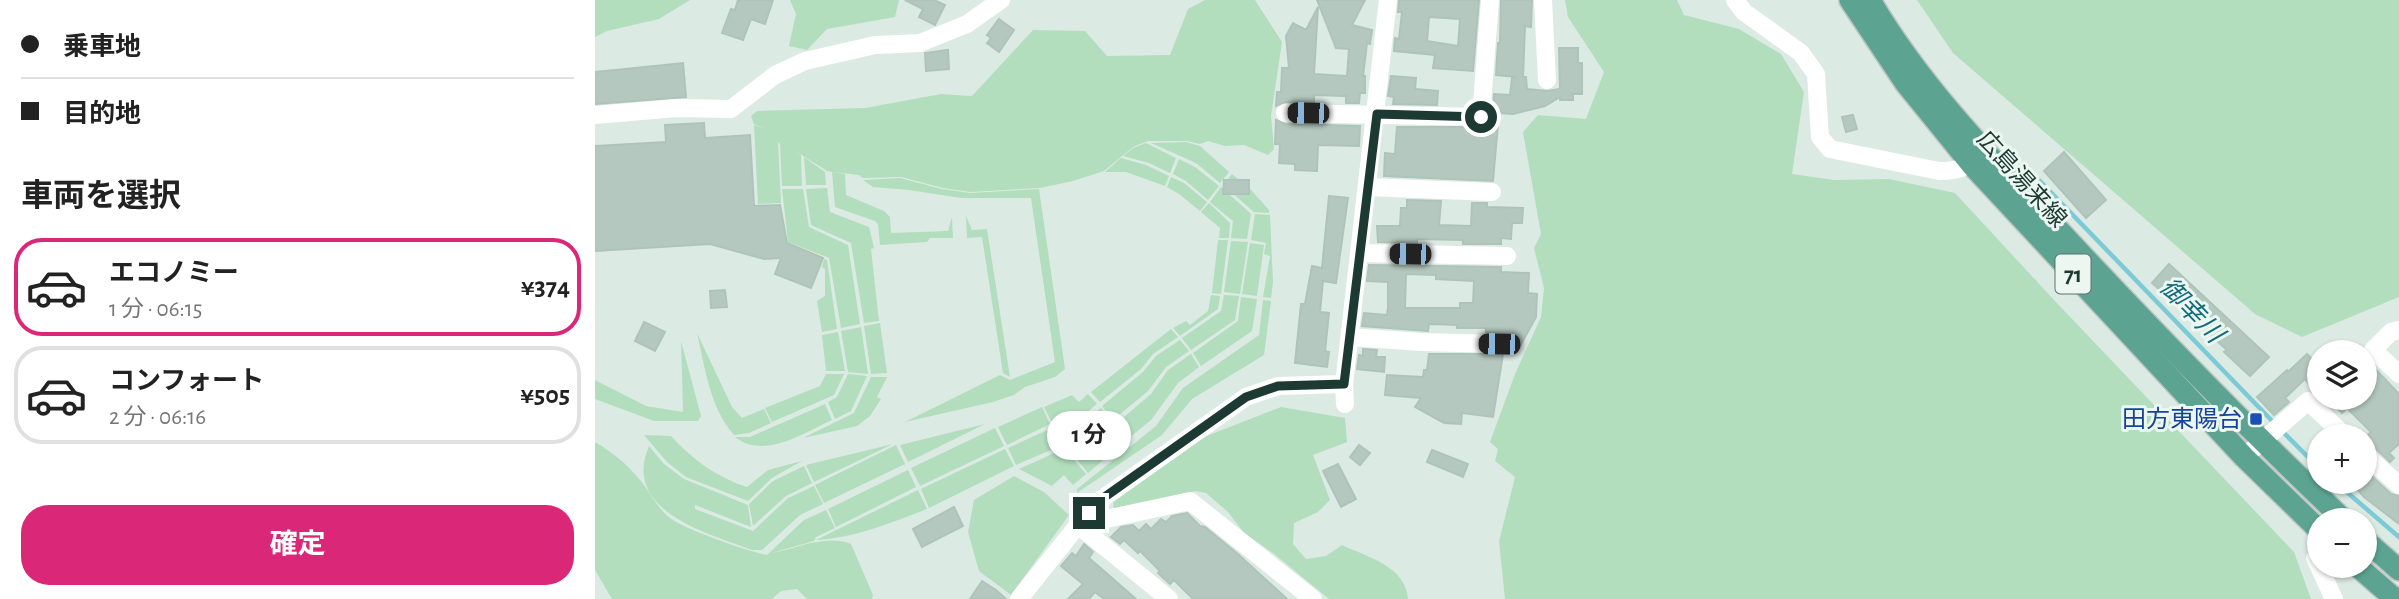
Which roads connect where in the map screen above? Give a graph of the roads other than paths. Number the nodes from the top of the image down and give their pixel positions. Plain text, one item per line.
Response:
1 (1001, 0) edge
2 (1388, 0) edge
3 (1490, 0) edge
4 (1543, 0) edge
5 (1735, 0) edge
6 (1850, 0) edge
7 (1870, 0) edge
8 (1547, 80) dead end
9 (1285, 113) dead end
10 (1377, 114) junction
11 (595, 115) edge
12 (1977, 157) junction
13 (1367, 187) junction
14 (1492, 192) dead end
15 (1361, 253) junction
16 (1507, 256) dead end
17 (2399, 330) edge
18 (1350, 337) junction
19 (1499, 344) dead end
20 (2399, 374) edge
21 (1344, 384) junction
22 (1345, 404) dead end
23 (2332, 424) edge
24 (2261, 441) junction
25 (2244, 457) junction
26 (2377, 466) edge
27 (2399, 485) edge
28 (2331, 508) edge
29 (2307, 518) edge
30 (1078, 525) junction
31 (2377, 551) edge
32 (2399, 570) edge
33 (2324, 578) edge
34 (2371, 578) edge
35 (1020, 599) edge
36 (1169, 599) edge
37 (1313, 599) edge
38 (2334, 599) edge
39 (2395, 599) edge

1 - 11 street
2 - 10 street
3 - 10 street
4 - 8 street
5 - 12 street
6 - 12 main road, 広島湯来線 / 71
7 - 12 main road, 広島湯来線 / 71
9 - 10 street
10 - 13 street
12 - 24 main road, 広島湯来線 / 71
12 - 25 main road, 広島湯来線 / 71
13 - 14 street
13 - 15 street
15 - 16 street
15 - 18 street
17 - 20 street
18 - 19 street
18 - 21 street
21 - 22 street
21 - 30 street
23 - 24 street
24 - 25 street
24 - 28 main road, 広島湯来線 / 71
25 - 29 main road, 広島湯来線 / 71
26 - 27 street
30 - 35 street
30 - 36 street
30 - 37 street
31 - 32 main road
33 - 38 street
34 - 39 main road

